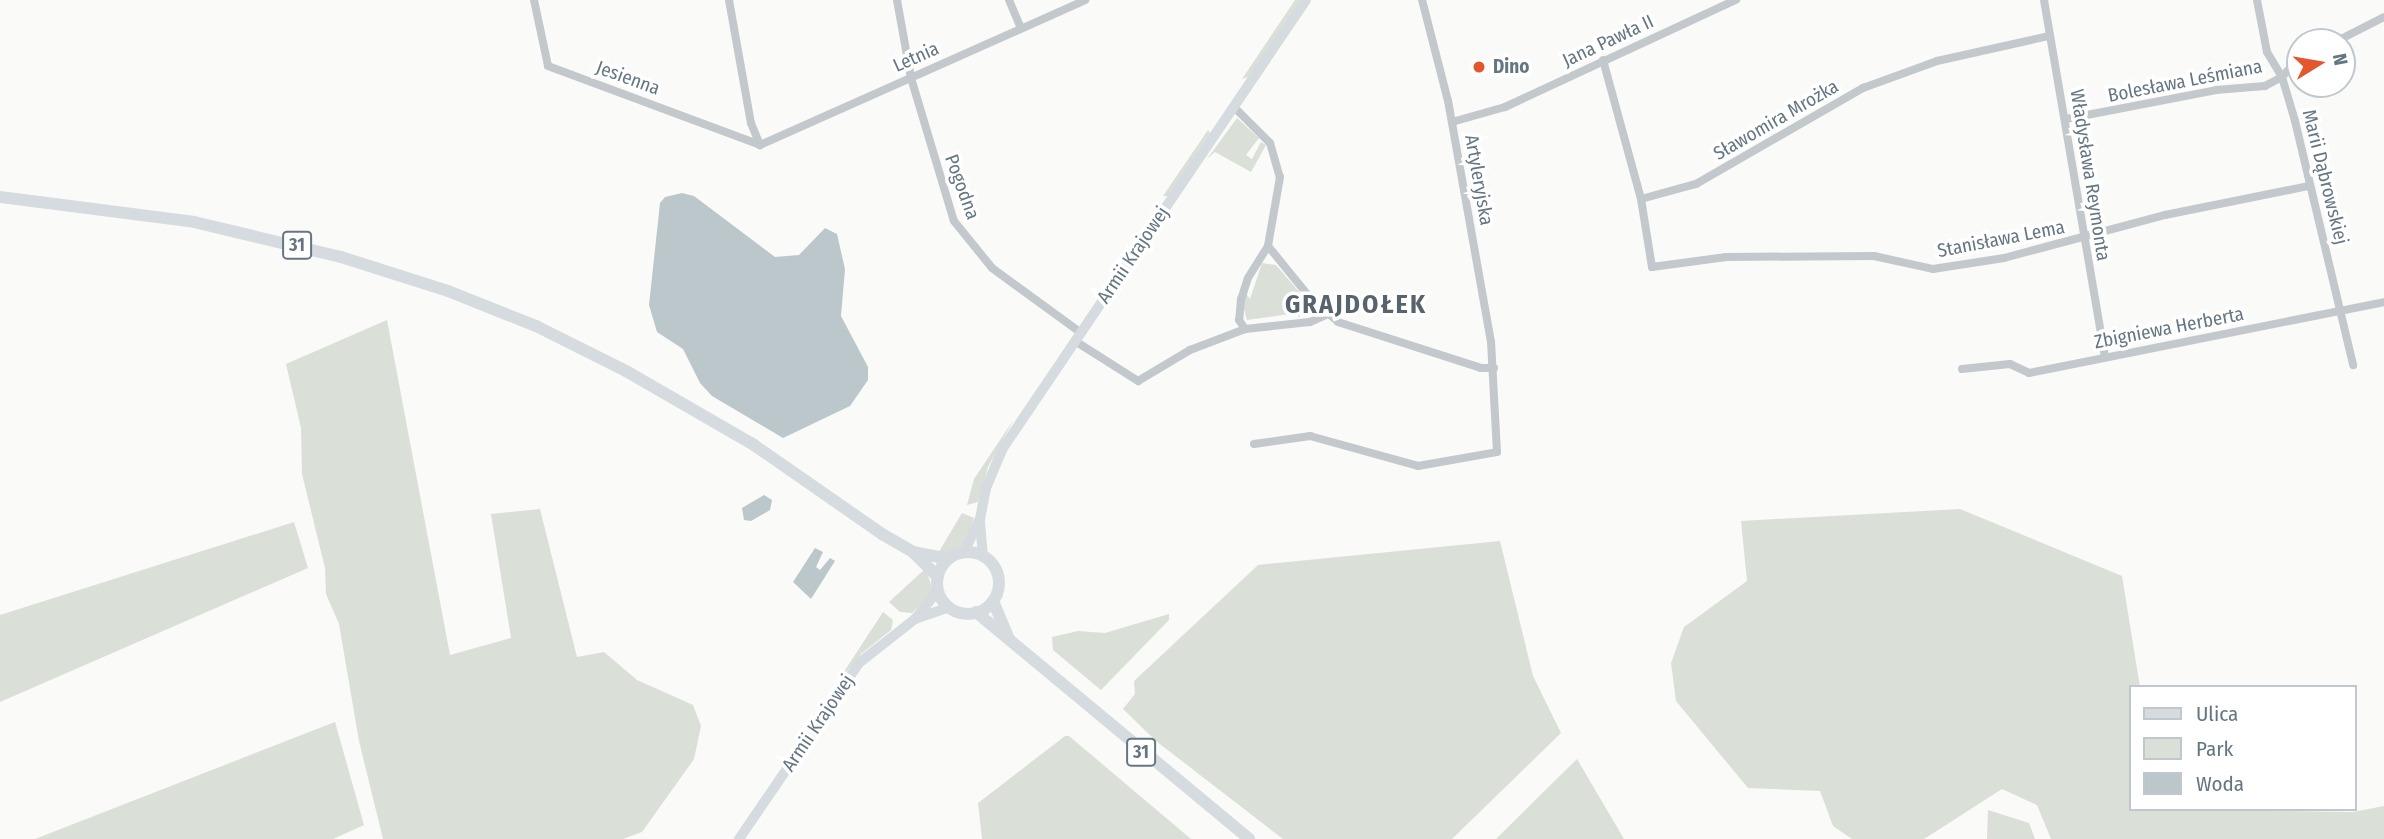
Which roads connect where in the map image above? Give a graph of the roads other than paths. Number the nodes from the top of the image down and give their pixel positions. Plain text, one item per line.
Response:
1 (534, 0) edge
2 (729, 0) edge
3 (897, 0) edge
4 (1009, 0) edge
5 (1086, 0) edge
6 (1306, 0) edge
7 (1422, 0) edge
8 (1736, 0) edge
9 (2044, 0) edge
10 (2257, 0) edge
11 (2384, 18) edge
12 (1021, 28) junction
13 (2356, 32) edge
14 (2049, 36) junction
15 (1603, 60) junction
16 (2286, 73) edge
17 (2282, 77) junction
18 (911, 78) junction
19 (1234, 107) junction
20 (2066, 119) junction
21 (1452, 122) junction
22 (760, 145) junction
23 (2309, 186) junction
24 (0, 197) edge
25 (1641, 199) junction
26 (2084, 238) junction
27 (1268, 246) junction
28 (2384, 302) edge
29 (2340, 311) junction
30 (1326, 315) junction
31 (1245, 329) junction
32 (1078, 337) junction
33 (2105, 355) junction
34 (2353, 365) dead end
35 (1494, 368) junction
36 (1962, 369) dead end
37 (1254, 444) dead end
38 (981, 519) junction
39 (913, 552) junction
40 (964, 552) junction
41 (984, 556) junction
42 (948, 559) junction
43 (937, 576) junction
44 (938, 591) junction
45 (993, 601) junction
46 (949, 607) junction
47 (976, 612) junction
48 (915, 619) junction
49 (1009, 639) junction
50 (739, 839) edge
51 (1249, 839) edge

1 - 22 street, Jesienna
2 - 22 street
3 - 18 street, Pogodna
4 - 12 street
5 - 12 street, Letnia
6 - 19 street, Armii Krajowej
7 - 21 street, Artyleryjska
8 - 15 street, Jana Pawła II
9 - 14 street, Władysława Reymonta
10 - 17 street, Marii Dąbrowskiej
11 - 13 street
12 - 18 street, Letnia
14 - 20 street, Władysława Reymonta
14 - 25 street, Sławomira Mrożka
15 - 21 street, Jana Pawła II
15 - 25 street
16 - 17 street, Bolesława Leśmiana
17 - 20 street, Bolesława Leśmiana
17 - 23 street, Marii Dąbrowskiej
18 - 22 street, Letnia
18 - 32 street, Pogodna
19 - 27 street
19 - 32 street, Armii Krajowej
20 - 26 street, Władysława Reymonta
21 - 35 street, Artyleryjska
23 - 26 street, Stanisława Lema
23 - 29 street, Marii Dąbrowskiej
24 - 39 main road, 31
25 - 26 street, Stanisława Lema
26 - 33 street, Władysława Reymonta
27 - 30 street
27 - 31 street
28 - 29 street, Zbigniewa Herberta
29 - 33 street, Zbigniewa Herberta
29 - 34 street, Marii Dąbrowskiej
30 - 31 street
30 - 35 street
31 - 32 street
32 - 38 street, Armii Krajowej
33 - 36 street, Zbigniewa Herberta
35 - 37 street, Artyleryjska
38 - 40 street, Armii Krajowej
38 - 41 street, Armii Krajowej
39 - 42 main road, 31
39 - 43 main road, 31
40 - 41 main road
40 - 42 main road
41 - 45 main road, 31
42 - 43 main road
43 - 44 main road
44 - 46 main road
44 - 48 street, Armii Krajowej
45 - 47 main road
45 - 49 main road, 31
46 - 47 main road, 31
46 - 48 street, Armii Krajowej
47 - 49 main road, 31
48 - 50 street, Armii Krajowej
49 - 51 main road, 31

